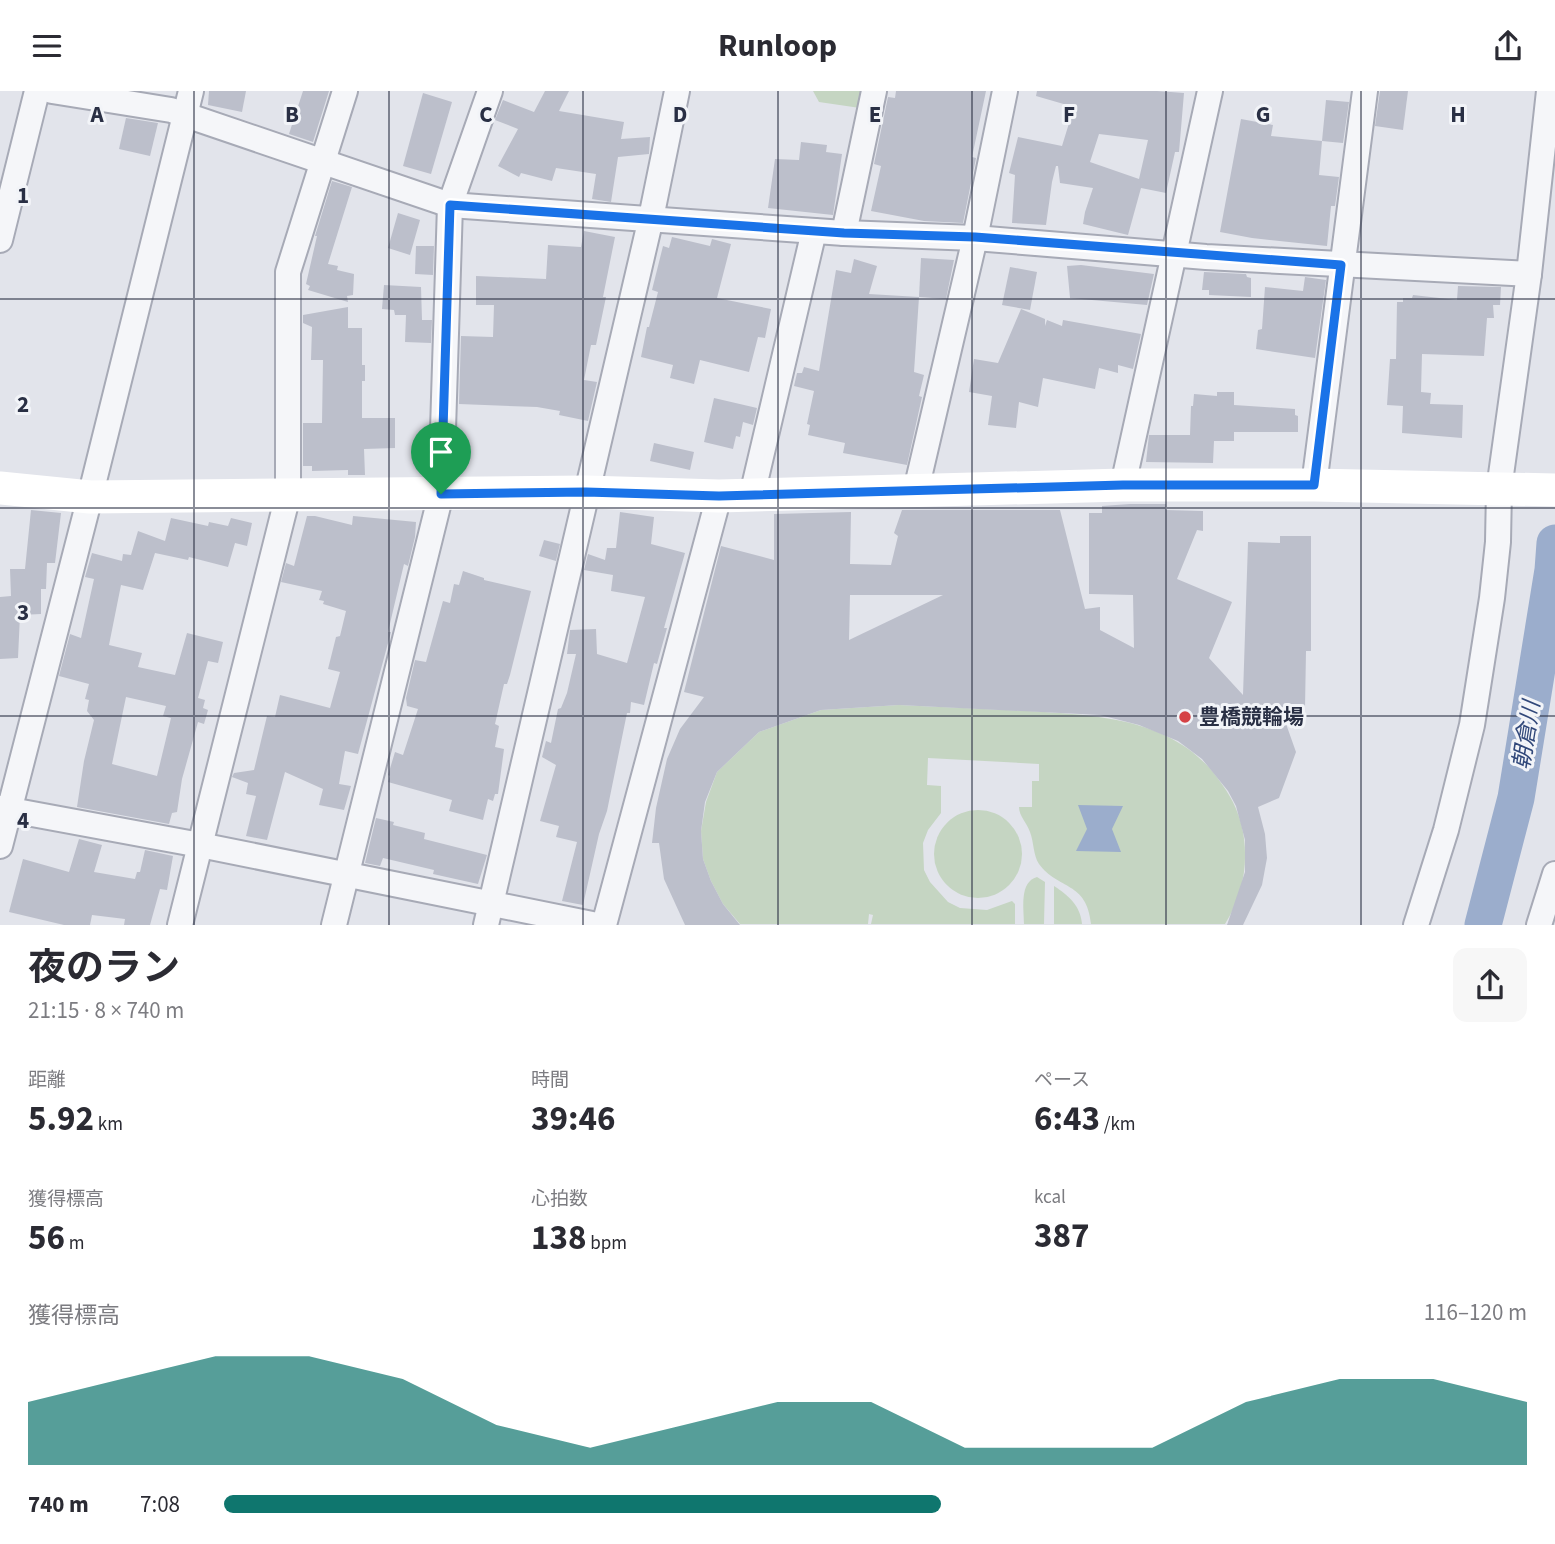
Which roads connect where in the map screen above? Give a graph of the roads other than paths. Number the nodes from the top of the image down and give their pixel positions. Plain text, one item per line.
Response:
1 (37, 91) edge
2 (52, 91) edge
3 (191, 91) edge
4 (345, 91) edge
5 (490, 91) edge
6 (677, 91) edge
7 (874, 91) edge
8 (1005, 91) edge
9 (1210, 91) edge
10 (1365, 91) edge
11 (1549, 91) edge
12 (185, 115) junction
13 (321, 162) junction
14 (450, 205) junction
15 (651, 218) junction
16 (814, 231) junction
17 (844, 233) junction
18 (975, 237) junction
19 (0, 240) edge
20 (1173, 253) junction
21 (1341, 265) junction
22 (1529, 274) junction
23 (1123, 485) junction
24 (1314, 485) junction
25 (0, 488) edge
26 (1506, 489) junction
27 (1555, 489) edge
28 (916, 490) junction
29 (586, 492) junction
30 (441, 494) junction
31 (288, 495) junction
32 (752, 495) junction
33 (719, 496) junction
34 (90, 497) junction
35 (5, 809) edge
36 (200, 845) junction
37 (0, 846) edge
38 (1555, 874) edge
39 (347, 875) junction
40 (489, 914) edge
41 (1541, 924) edge
42 (180, 925) edge
43 (334, 925) edge
44 (597, 925) edge
45 (604, 925) edge
46 (1416, 925) edge

1 - 19 street
2 - 12 street
3 - 12 street
4 - 13 street
5 - 14 street
6 - 15 street
7 - 17 street
8 - 18 street
9 - 20 street
10 - 21 street
11 - 22 street
12 - 13 street
12 - 34 street
13 - 14 street
13 - 31 street
14 - 15 street
14 - 30 street
15 - 16 street
15 - 29 street
16 - 17 street
16 - 32 street
17 - 18 street
18 - 20 street
18 - 28 street
20 - 21 street
20 - 23 street
21 - 22 street
21 - 24 street
22 - 26 street
23 - 24 street
23 - 28 street
24 - 26 street
25 - 34 street
26 - 27 street
26 - 46 street
28 - 32 street
29 - 30 street
29 - 33 street
29 - 40 street
30 - 31 street
30 - 39 street
31 - 34 street
31 - 36 street
32 - 33 street
33 - 45 street
34 - 35 street
35 - 36 street
35 - 37 street
36 - 39 street
36 - 42 street
38 - 41 street
39 - 40 street
39 - 43 street
40 - 44 street

